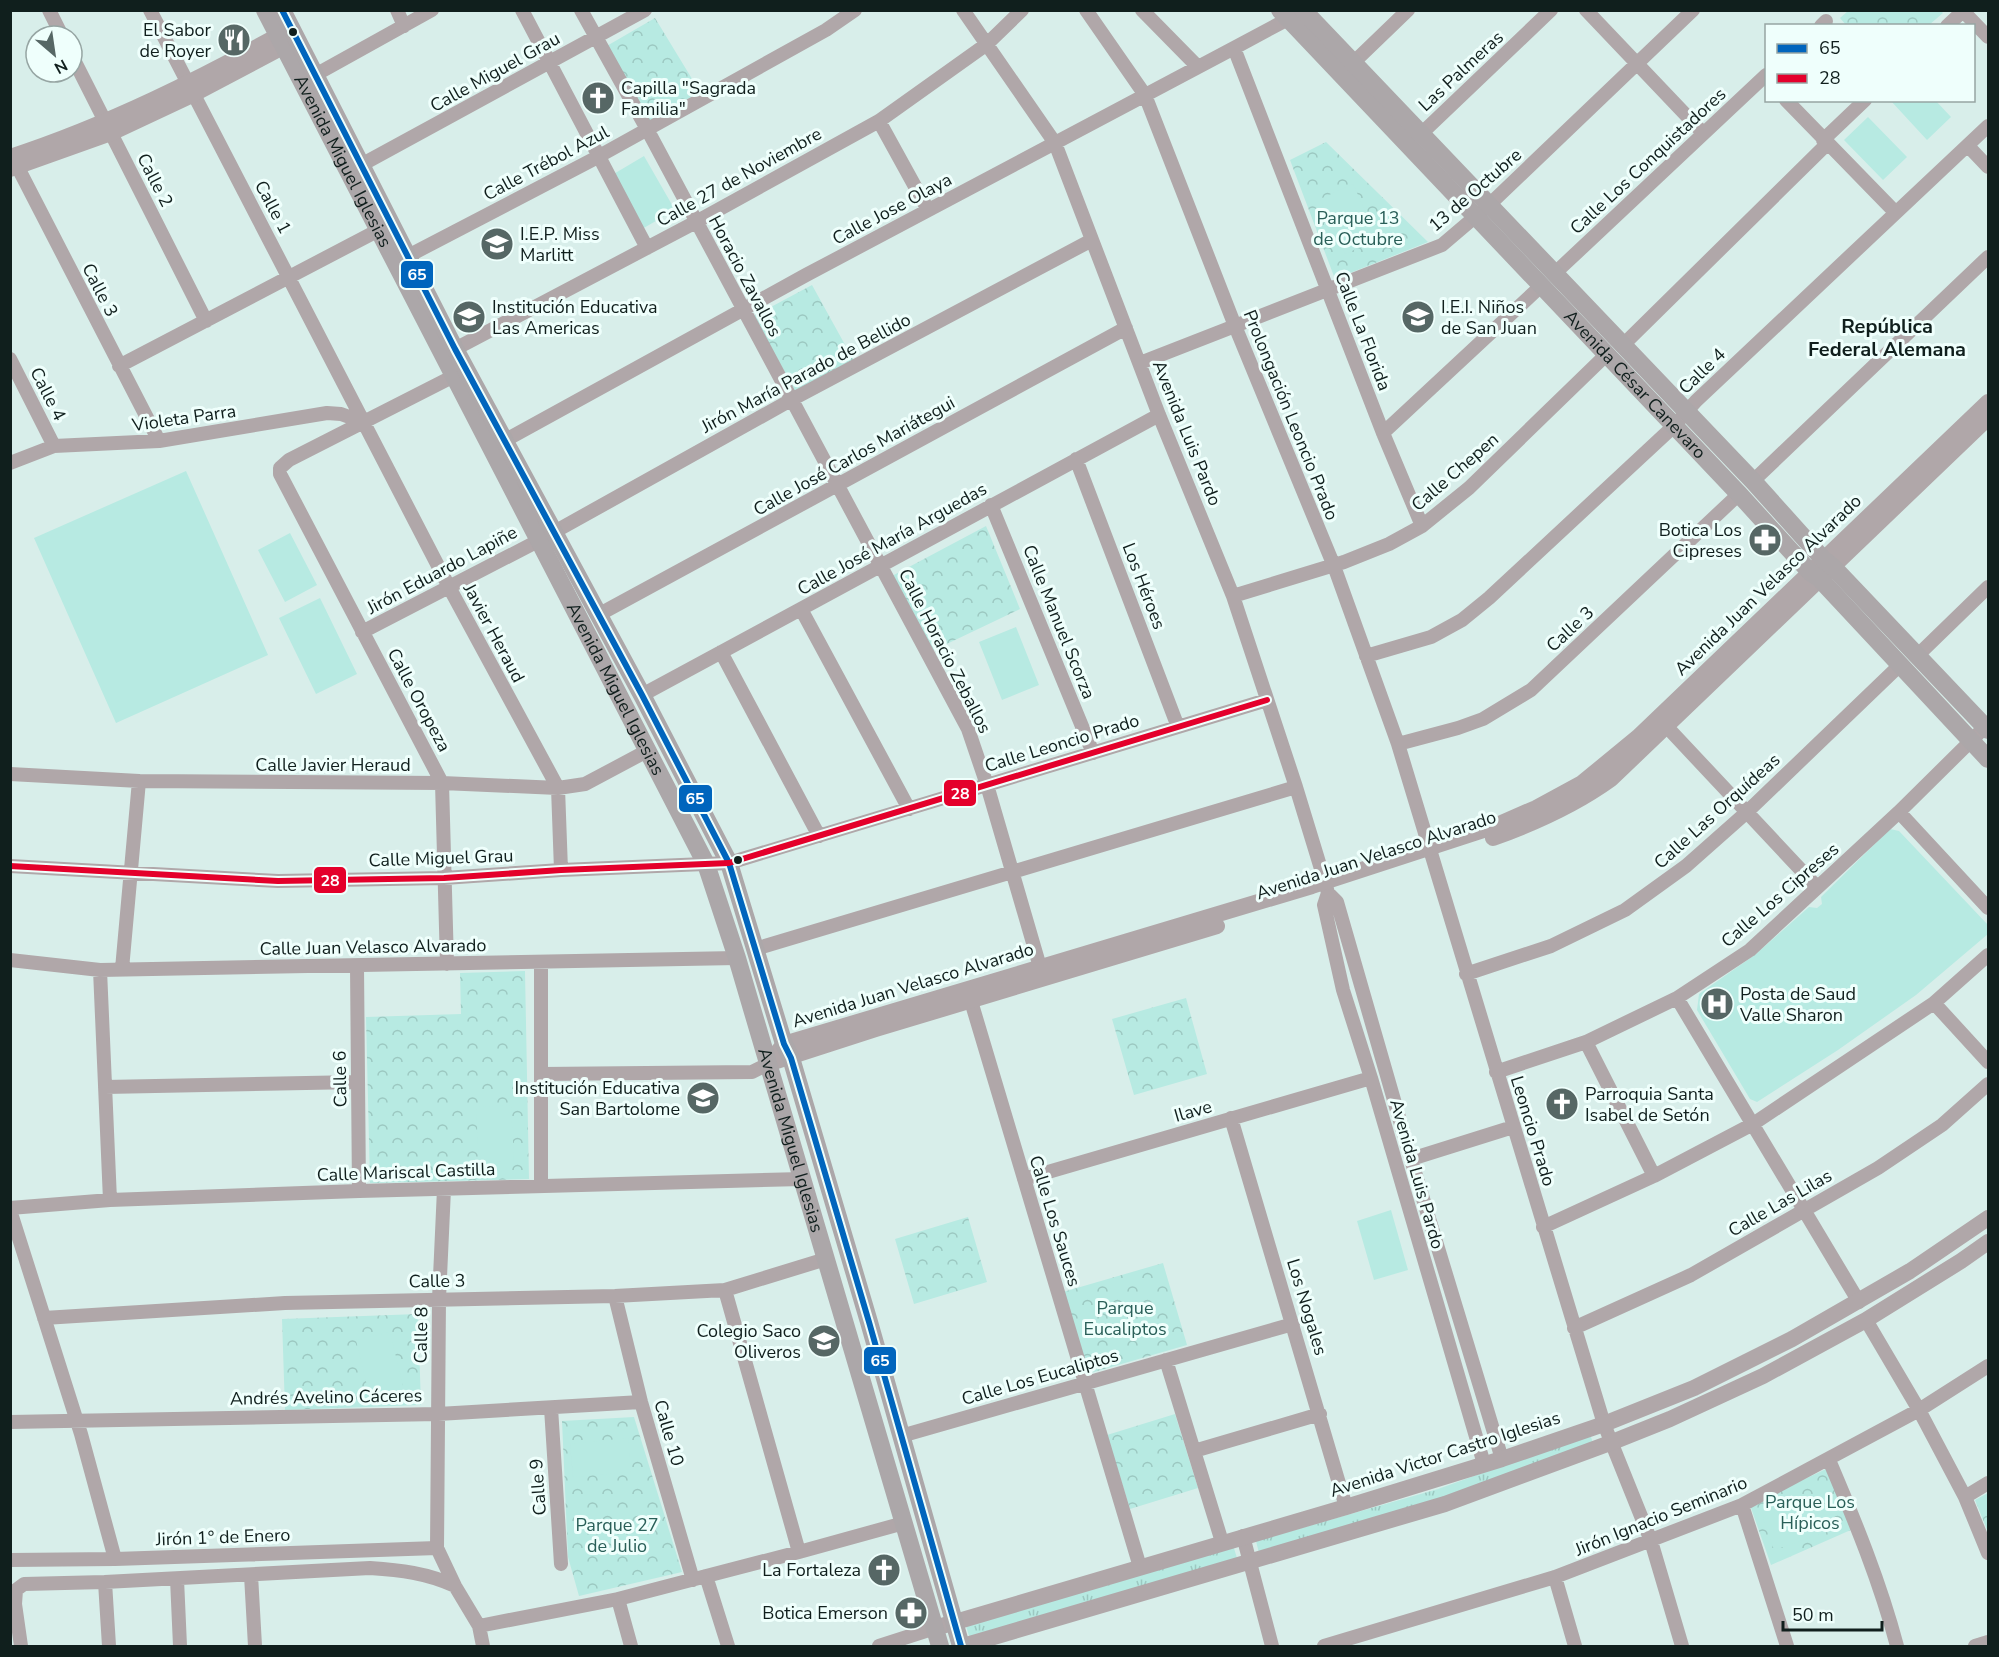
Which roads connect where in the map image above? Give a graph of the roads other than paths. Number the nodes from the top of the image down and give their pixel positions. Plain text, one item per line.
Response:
1 (49, 10) edge
2 (150, 10) edge
3 (265, 10) edge
4 (282, 10) edge
5 (396, 10) edge
6 (432, 10) edge
7 (522, 10) edge
8 (581, 10) edge
9 (645, 10) edge
10 (855, 10) edge
11 (963, 10) edge
12 (1022, 10) edge
13 (1086, 10) edge
14 (1142, 10) edge
15 (1408, 10) edge
16 (1551, 10) edge
17 (1586, 10) edge
18 (1693, 10) edge
19 (1963, 11) edge
20 (1292, 13) edge
21 (56, 24) edge
22 (1949, 24) edge
23 (404, 26) junction
24 (597, 37) junction
25 (1989, 37) edge
26 (287, 38) junction
27 (987, 44) junction
28 (1234, 48) junction
29 (549, 63) junction
30 (1353, 63) junction
31 (1637, 64) junction
32 (1198, 67) junction
33 (315, 75) junction
34 (1765, 78) edge
35 (84, 80) edge
36 (190, 89) junction
37 (1145, 95) junction
38 (1788, 102) edge
39 (1863, 102) edge
40 (879, 121) junction
41 (1989, 126) edge
42 (108, 128) junction
43 (647, 129) junction
44 (1422, 133) junction
45 (1703, 133) junction
46 (1055, 142) junction
47 (1825, 142) junction
48 (1968, 146) junction
49 (597, 157) junction
50 (12, 161) edge
51 (361, 165) junction
52 (1989, 167) edge
53 (928, 210) junction
54 (1482, 211) junction
55 (1895, 212) junction
56 (696, 222) junction
57 (377, 231) junction
58 (1092, 240) junction
59 (647, 248) junction
60 (408, 256) junction
61 (1989, 257) edge
62 (290, 277) junction
63 (1548, 280) junction
64 (1328, 290) junction
65 (742, 309) junction
66 (206, 321) junction
67 (1235, 326) junction
68 (1126, 328) junction
69 (1622, 346) junction
70 (455, 349) junction
71 (1606, 355) junction
72 (10, 359) edge
73 (1140, 363) junction
74 (119, 366) junction
75 (454, 376) junction
76 (791, 400) junction
77 (1989, 402) edge
78 (1686, 411) junction
79 (1159, 415) junction
80 (1989, 418) edge
81 (363, 422) junction
82 (1674, 426) junction
83 (1383, 433) junction
84 (159, 441) junction
85 (504, 441) junction
86 (54, 446) junction
87 (1076, 459) junction
88 (10, 464) edge
89 (1753, 482) junction
90 (838, 486) junction
91 (1738, 494) junction
92 (991, 505) junction
93 (1422, 526) junction
94 (546, 536) junction
95 (881, 566) junction
96 (1334, 566) junction
97 (1821, 569) junction
98 (448, 587) junction
99 (1989, 587) edge
100 (1233, 596) junction
101 (801, 609) junction
102 (598, 615) junction
103 (362, 632) junction
104 (721, 652) junction
105 (1918, 655) junction
106 (1366, 656) junction
107 (1900, 664) junction
108 (642, 695) junction
109 (1267, 700) junction
110 (1178, 727) junction
111 (1666, 727) junction
112 (1987, 727) edge
113 (1971, 740) junction
114 (1398, 744) junction
115 (647, 751) junction
116 (1093, 753) junction
117 (1989, 759) edge
118 (10, 774) edge
119 (139, 782) junction
120 (442, 783) junction
121 (987, 785) junction
122 (1296, 787) junction
123 (558, 788) junction
124 (909, 809) junction
125 (1746, 812) junction
126 (1899, 812) junction
127 (819, 836) junction
128 (1431, 854) junction
129 (729, 863) junction
130 (706, 864) junction
131 (10, 866) edge
132 (561, 870) junction
133 (1013, 873) junction
134 (131, 874) junction
135 (444, 878) junction
136 (1326, 887) junction
137 (1817, 887) junction
138 (1989, 908) edge
139 (755, 949) junction
140 (1989, 955) edge
141 (737, 958) junction
142 (10, 960) edge
143 (541, 963) junction
144 (447, 964) junction
145 (357, 966) junction
146 (1040, 967) junction
147 (122, 969) junction
148 (100, 970) junction
149 (1466, 974) junction
150 (969, 995) junction
151 (1677, 998) junction
152 (1934, 1002) junction
153 (1586, 1042) junction
154 (787, 1051) junction
155 (1989, 1062) edge
156 (768, 1064) junction
157 (1496, 1072) junction
158 (542, 1074) junction
159 (1371, 1078) junction
160 (358, 1082) junction
161 (1989, 1084) edge
162 (105, 1087) junction
163 (1231, 1118) junction
164 (1753, 1124) junction
165 (1513, 1127) junction
166 (1411, 1159) junction
167 (1654, 1176) junction
168 (802, 1179) junction
169 (1024, 1179) junction
170 (541, 1185) junction
171 (444, 1188) junction
172 (359, 1191) junction
173 (110, 1200) junction
174 (10, 1209) edge
175 (1804, 1210) junction
176 (1989, 1218) edge
177 (1543, 1227) junction
178 (1989, 1242) edge
179 (826, 1259) junction
180 (725, 1290) junction
181 (615, 1296) junction
182 (439, 1299) junction
183 (1859, 1302) junction
184 (44, 1318) junction
185 (1866, 1320) junction
186 (1293, 1324) junction
187 (1574, 1328) junction
188 (1166, 1360) junction
189 (1989, 1366) edge
190 (1086, 1383) junction
191 (641, 1402) junction
192 (551, 1408) junction
193 (1919, 1410) junction
194 (438, 1414) junction
195 (1320, 1414) junction
196 (76, 1420) junction
197 (10, 1422) edge
198 (1604, 1424) junction
199 (901, 1436) junction
200 (1610, 1443) junction
201 (1194, 1451) junction
202 (1502, 1459) junction
203 (1828, 1460) junction
204 (1484, 1464) junction
205 (1989, 1483) edge
206 (1965, 1497) junction
207 (1742, 1504) junction
208 (1346, 1507) junction
209 (904, 1523) junction
210 (1243, 1536) junction
211 (1651, 1541) junction
212 (1222, 1542) junction
213 (437, 1548) junction
214 (799, 1552) junction
215 (1989, 1553) edge
216 (115, 1559) junction
217 (10, 1560) edge
218 (1250, 1562) junction
219 (561, 1564) dead end
220 (1140, 1567) junction
221 (251, 1575) junction
222 (1555, 1577) junction
223 (699, 1578) junction
224 (177, 1579) junction
225 (105, 1582) junction
226 (455, 1586) junction
227 (618, 1599) junction
228 (13, 1602) edge
229 (955, 1623) junction
230 (479, 1626) junction
231 (935, 1628) junction
232 (1989, 1642) edge
233 (21, 1647) edge
234 (109, 1647) edge
235 (180, 1647) edge
236 (255, 1647) edge
237 (483, 1647) edge
238 (631, 1647) edge
239 (728, 1647) edge
240 (879, 1647) edge
241 (940, 1647) edge
242 (962, 1647) edge
243 (1272, 1647) edge
244 (1324, 1647) edge
245 (1575, 1647) edge
246 (1682, 1647) edge
247 (1787, 1647) edge
248 (1897, 1647) edge
249 (1976, 1647) edge

1 - 21 street
2 - 36 street, Calle 1
3 - 26 main road, Avenida Miguel Iglesias
4 - 26 main road, Avenida Miguel Iglesias
5 - 23 street
6 - 23 street
7 - 29 street
8 - 24 street, Horacio Zavallos
9 - 24 street, Calle Miguel Grau
10 - 43 street, Calle Trébol Azul
11 - 27 street, Avenida Luis Pardo
12 - 27 street, Calle 27 de Noviembre
13 - 37 street, Prolongación Leoncio Prado
14 - 32 street
15 - 30 street
16 - 44 street, Las Palmeras
17 - 31 street
18 - 31 street, 13 de Octubre
19 - 22 street
19 - 25 street
20 - 28 street, Calle Jose Olaya
20 - 30 main road, Avenida César Canevaro
20 - 54 main road, Avenida César Canevaro
23 - 33 street
24 - 29 street, Calle Miguel Grau
24 - 43 street, Horacio Zavallos
26 - 33 main road, Avenida Miguel Iglesias
26 - 36 street
26 - 57 main road, Avenida Miguel Iglesias
27 - 40 street, Calle 27 de Noviembre
27 - 46 street, Avenida Luis Pardo
28 - 32 street, Calle Jose Olaya
28 - 64 street, Calle La Florida
29 - 49 street
29 - 51 street, Calle Miguel Grau
30 - 44 main road, Avenida César Canevaro
31 - 45 street
31 - 54 street, 13 de Octubre
32 - 37 street, Calle Jose Olaya
33 - 51 main road, Avenida Miguel Iglesias
34 - 45 street, Calle Los Conquistadores
35 - 42 street, Calle 2
36 - 42 street
36 - 62 street, Calle 1
37 - 46 street, Calle Jose Olaya
37 - 67 street, Prolongación Leoncio Prado
38 - 47 street
39 - 47 street
40 - 53 street
40 - 56 street, Calle 27 de Noviembre
41 - 48 street, Calle 4
42 - 50 street
42 - 66 street, Calle 2
43 - 49 street, Calle Trébol Azul
43 - 56 street, Horacio Zavallos
44 - 54 main road, Avenida César Canevaro
45 - 63 street, Calle Los Conquistadores
46 - 53 street, Calle Jose Olaya
46 - 58 street, Avenida Luis Pardo
47 - 55 street
47 - 69 street
48 - 52 street
48 - 55 street, Calle 4
49 - 59 street
49 - 60 street, Calle Trébol Azul
50 - 74 street, Calle 3
51 - 60 main road, Avenida Miguel Iglesias
53 - 65 street, Calle Jose Olaya
54 - 63 main road, Avenida César Canevaro
54 - 64 street, 13 de Octubre
55 - 78 street, Calle 4
56 - 59 street, Calle 27 de Noviembre
56 - 65 street, Horacio Zavallos
57 - 62 street
57 - 75 main road, Avenida Miguel Iglesias
58 - 68 street, Avenida Luis Pardo
58 - 76 street, Jirón María Parado de Bellido
59 - 70 street, Calle 27 de Noviembre
60 - 70 main road, Avenida Miguel Iglesias
61 - 89 street
62 - 66 street
62 - 81 street, Calle 1
63 - 69 main road, Avenida César Canevaro
63 - 71 main road, Avenida César Canevaro
63 - 83 street, Calle Los Conquistadores
64 - 67 street, 13 de Octubre
64 - 83 street, Calle La Florida
65 - 76 street, Horacio Zavallos
65 - 85 street, Calle Jose Olaya
66 - 74 street
67 - 73 street, 13 de Octubre
67 - 96 street, Prolongación Leoncio Prado
68 - 73 street, Avenida Luis Pardo
68 - 90 street, Calle José Carlos Mariátegui
69 - 78 main road, Avenida César Canevaro
70 - 85 main road, Avenida Miguel Iglesias
71 - 82 main road, Avenida César Canevaro
71 - 93 street, Calle Chepen
72 - 86 street, Calle 4
73 - 79 street, Avenida Luis Pardo
74 - 84 street, Calle 3
75 - 81 street
75 - 94 main road, Avenida Miguel Iglesias
76 - 90 street, Calle Horacio Zeballos
76 - 94 street, Jirón María Parado de Bellido
77 - 97 street, Avenida Juan Velasco Alvarado
78 - 82 street, Calle 4
78 - 89 main road, Avenida César Canevaro
79 - 87 street, Calle José María Arguedas
79 - 100 street, Avenida Luis Pardo
80 - 97 street, Avenida Juan Velasco Alvarado
81 - 84 street, Violeta Parra
81 - 98 street, Javier Heraud
81 - 103 street, Calle Oropeza
82 - 91 main road, Avenida César Canevaro
82 - 106 street, Calle 4
83 - 93 street, Calle La Florida
84 - 86 street, Violeta Parra
85 - 94 main road, Avenida Miguel Iglesias
86 - 88 street, Violeta Parra
87 - 92 street, Calle José María Arguedas
87 - 110 street, Los Héroes
89 - 97 main road, Avenida César Canevaro
90 - 95 street, Calle Horacio Zeballos
90 - 102 street, Calle José Carlos Mariátegui
91 - 97 main road, Avenida César Canevaro
91 - 114 street, Calle 3
92 - 95 street, Calle José María Arguedas
92 - 116 street, Calle Manuel Scorza
93 - 96 street, Calle Chepen
94 - 98 street, Jirón Eduardo Lapiñe
94 - 102 main road, Avenida Miguel Iglesias
94 - 115 main road, Avenida Miguel Iglesias
95 - 101 street, Calle José María Arguedas
95 - 121 street, Calle Horacio Zeballos
96 - 100 street, Calle Chepen
96 - 106 street, Prolongación Leoncio Prado
97 - 105 main road, Avenida César Canevaro
97 - 107 main road, Avenida César Canevaro
97 - 111 street, Avenida Juan Velasco Alvarado
97 - 128 street, Avenida Juan Velasco Alvarado
98 - 103 street, Jirón Eduardo Lapiñe
98 - 123 street, Javier Heraud
99 - 105 street
100 - 109 street, Avenida Luis Pardo
101 - 104 street, Calle José María Arguedas
101 - 124 street
102 - 108 main road, Avenida Miguel Iglesias
103 - 120 street, Calle Oropeza
104 - 108 street, Calle José María Arguedas
104 - 127 street
105 - 112 main road, Avenida César Canevaro
106 - 114 street, Prolongación Leoncio Prado
107 - 113 main road, Avenida César Canevaro
107 - 125 street, Calle Las Orquídeas
108 - 129 main road, Avenida Miguel Iglesias
109 - 110 street, Calle Leoncio Prado
109 - 122 street, Avenida Luis Pardo
110 - 116 street, Calle Leoncio Prado
111 - 125 street
111 - 128 street, Avenida Juan Velasco Alvarado
112 - 113 street, Calle Los Cipreses
113 - 117 main road, Avenida César Canevaro
113 - 126 street, Calle Los Cipreses
114 - 128 street, Prolongación Leoncio Prado
115 - 123 street, Calle Javier Heraud
115 - 130 main road, Avenida Miguel Iglesias
116 - 121 street, Calle Leoncio Prado
118 - 119 street, Calle Javier Heraud
119 - 120 street, Calle Javier Heraud
119 - 134 street
120 - 123 street, Calle Javier Heraud
120 - 135 street, Calle Oropeza
121 - 124 street, Calle Leoncio Prado
121 - 133 street, Calle Horacio Zeballos
122 - 133 street
122 - 136 street, Avenida Luis Pardo
123 - 132 street, Javier Heraud
124 - 127 street, Calle Leoncio Prado
125 - 137 street
125 - 149 street, Calle Las Orquídeas
126 - 137 street, Calle Los Cipreses
126 - 138 street
127 - 129 street, Calle Leoncio Prado
128 - 136 street, Avenida Juan Velasco Alvarado
128 - 149 street, Leoncio Prado
129 - 130 street, Calle Miguel Grau
129 - 139 main road, Avenida Miguel Iglesias
130 - 132 street, Calle Miguel Grau
130 - 141 main road, Avenida Miguel Iglesias
131 - 134 street, Calle Miguel Grau
132 - 135 street, Calle Miguel Grau
133 - 139 street
133 - 146 street, Calle Horacio Zeballos
134 - 135 street, Calle Miguel Grau
134 - 147 street
135 - 144 street, Calle Oropeza
136 - 146 street, Avenida Juan Velasco Alvarado
136 - 150 street, Avenida Juan Velasco Alvarado
136 - 159 street, Avenida Luis Pardo
136 - 166 street, Avenida Luis Pardo
137 - 151 street, Calle Los Cipreses
139 - 154 main road, Avenida Miguel Iglesias
140 - 152 street
141 - 143 street, Calle Juan Velasco Alvarado
141 - 156 main road, Avenida Miguel Iglesias
142 - 148 street, Calle Juan Velasco Alvarado
143 - 144 street, Calle Juan Velasco Alvarado
143 - 158 street
144 - 145 street, Calle Juan Velasco Alvarado
145 - 147 street, Calle Juan Velasco Alvarado
145 - 160 street, Calle 6
146 - 150 street, Avenida Juan Velasco Alvarado
147 - 148 street, Calle Juan Velasco Alvarado
148 - 162 street
149 - 157 street, Leoncio Prado
150 - 154 street, Avenida Juan Velasco Alvarado
150 - 169 street, Calle Los Sauces
151 - 153 street, Calle Los Cipreses
151 - 164 street
152 - 155 street
152 - 164 street
153 - 157 street, Calle Los Cipreses
153 - 167 street
154 - 156 street, Avenida Juan Velasco Alvarado
154 - 199 main road, Avenida Miguel Iglesias
156 - 158 street
156 - 168 main road, Avenida Miguel Iglesias
157 - 165 street, Leoncio Prado
158 - 170 street
159 - 163 street, Ilave
159 - 204 street, Avenida Luis Pardo
160 - 162 street
160 - 172 street, Calle 6
161 - 175 street, Calle Las Lilas
162 - 173 street
163 - 169 street, Ilave
163 - 186 street, Los Nogales
164 - 167 street
164 - 175 street
165 - 166 street
165 - 177 street, Leoncio Prado
166 - 202 street, Avenida Luis Pardo
167 - 177 street
168 - 170 street, Calle Mariscal Castilla
168 - 179 main road, Avenida Miguel Iglesias
169 - 190 street, Calle Los Sauces
170 - 171 street, Calle Mariscal Castilla
171 - 172 street, Calle Mariscal Castilla
171 - 182 street, Calle 8
172 - 173 street, Calle Mariscal Castilla
173 - 174 street, Calle Mariscal Castilla
174 - 184 street
175 - 183 street
175 - 187 street, Calle Las Lilas
176 - 183 street, Avenida Victor Castro Iglesias
177 - 187 street, Leoncio Prado
178 - 185 street
179 - 180 street, Calle 3
179 - 209 main road, Avenida Miguel Iglesias
180 - 181 street, Calle 3
180 - 214 street
181 - 182 street, Calle 3
181 - 191 street, Calle 10
182 - 184 street, Calle 3
182 - 194 street, Calle 8
183 - 198 street, Avenida Victor Castro Iglesias
184 - 196 street
185 - 193 street
185 - 200 street
186 - 188 street, Calle Los Eucaliptos
186 - 195 street, Los Nogales
187 - 198 street, Leoncio Prado
188 - 190 street, Calle Los Eucaliptos
188 - 201 street
189 - 193 street, Jirón Ignacio Seminario
190 - 199 street, Calle Los Eucaliptos
190 - 220 street, Calle Los Sauces
191 - 192 street, Andrés Avelino Cáceres
191 - 223 street, Calle 10
192 - 194 street, Andrés Avelino Cáceres
192 - 219 street, Calle 9
193 - 203 street, Jirón Ignacio Seminario
193 - 206 street
194 - 196 street, Andrés Avelino Cáceres
194 - 213 street, Calle 8
195 - 201 street
195 - 208 street, Los Nogales
196 - 197 street, Andrés Avelino Cáceres
196 - 216 street
198 - 200 street, Leoncio Prado
198 - 202 street, Avenida Victor Castro Iglesias
199 - 229 main road, Avenida Miguel Iglesias
200 - 211 street, Leoncio Prado
200 - 218 street
201 - 212 street
202 - 204 street, Avenida Victor Castro Iglesias
203 - 207 street, Jirón Ignacio Seminario
203 - 248 street
204 - 208 street, Avenida Victor Castro Iglesias
205 - 206 street
206 - 215 street
207 - 211 street, Jirón Ignacio Seminario
207 - 247 street
208 - 210 street, Avenida Victor Castro Iglesias
209 - 214 street
209 - 231 main road, Avenida Miguel Iglesias
210 - 212 street, Avenida Victor Castro Iglesias
210 - 218 street
211 - 222 street, Jirón Ignacio Seminario
211 - 246 street, Leoncio Prado
212 - 220 street, Avenida Victor Castro Iglesias
213 - 216 street, Jirón 1° de Enero
213 - 226 street, Calle 8
214 - 223 street
216 - 217 street, Jirón 1° de Enero
218 - 242 street
218 - 243 street
220 - 229 street, Avenida Victor Castro Iglesias
221 - 224 street
221 - 226 street
221 - 236 street
222 - 244 street, Jirón Ignacio Seminario
222 - 245 street
223 - 227 street
223 - 239 street, Calle 10
224 - 225 street
224 - 235 street
225 - 228 street
225 - 234 street
226 - 230 street, Calle 8
227 - 230 street
227 - 238 street
228 - 233 street
229 - 231 street, Avenida Victor Castro Iglesias
229 - 242 main road, Avenida Miguel Iglesias
230 - 237 street
231 - 240 street, Avenida Victor Castro Iglesias
231 - 241 main road, Avenida Miguel Iglesias
232 - 249 street

